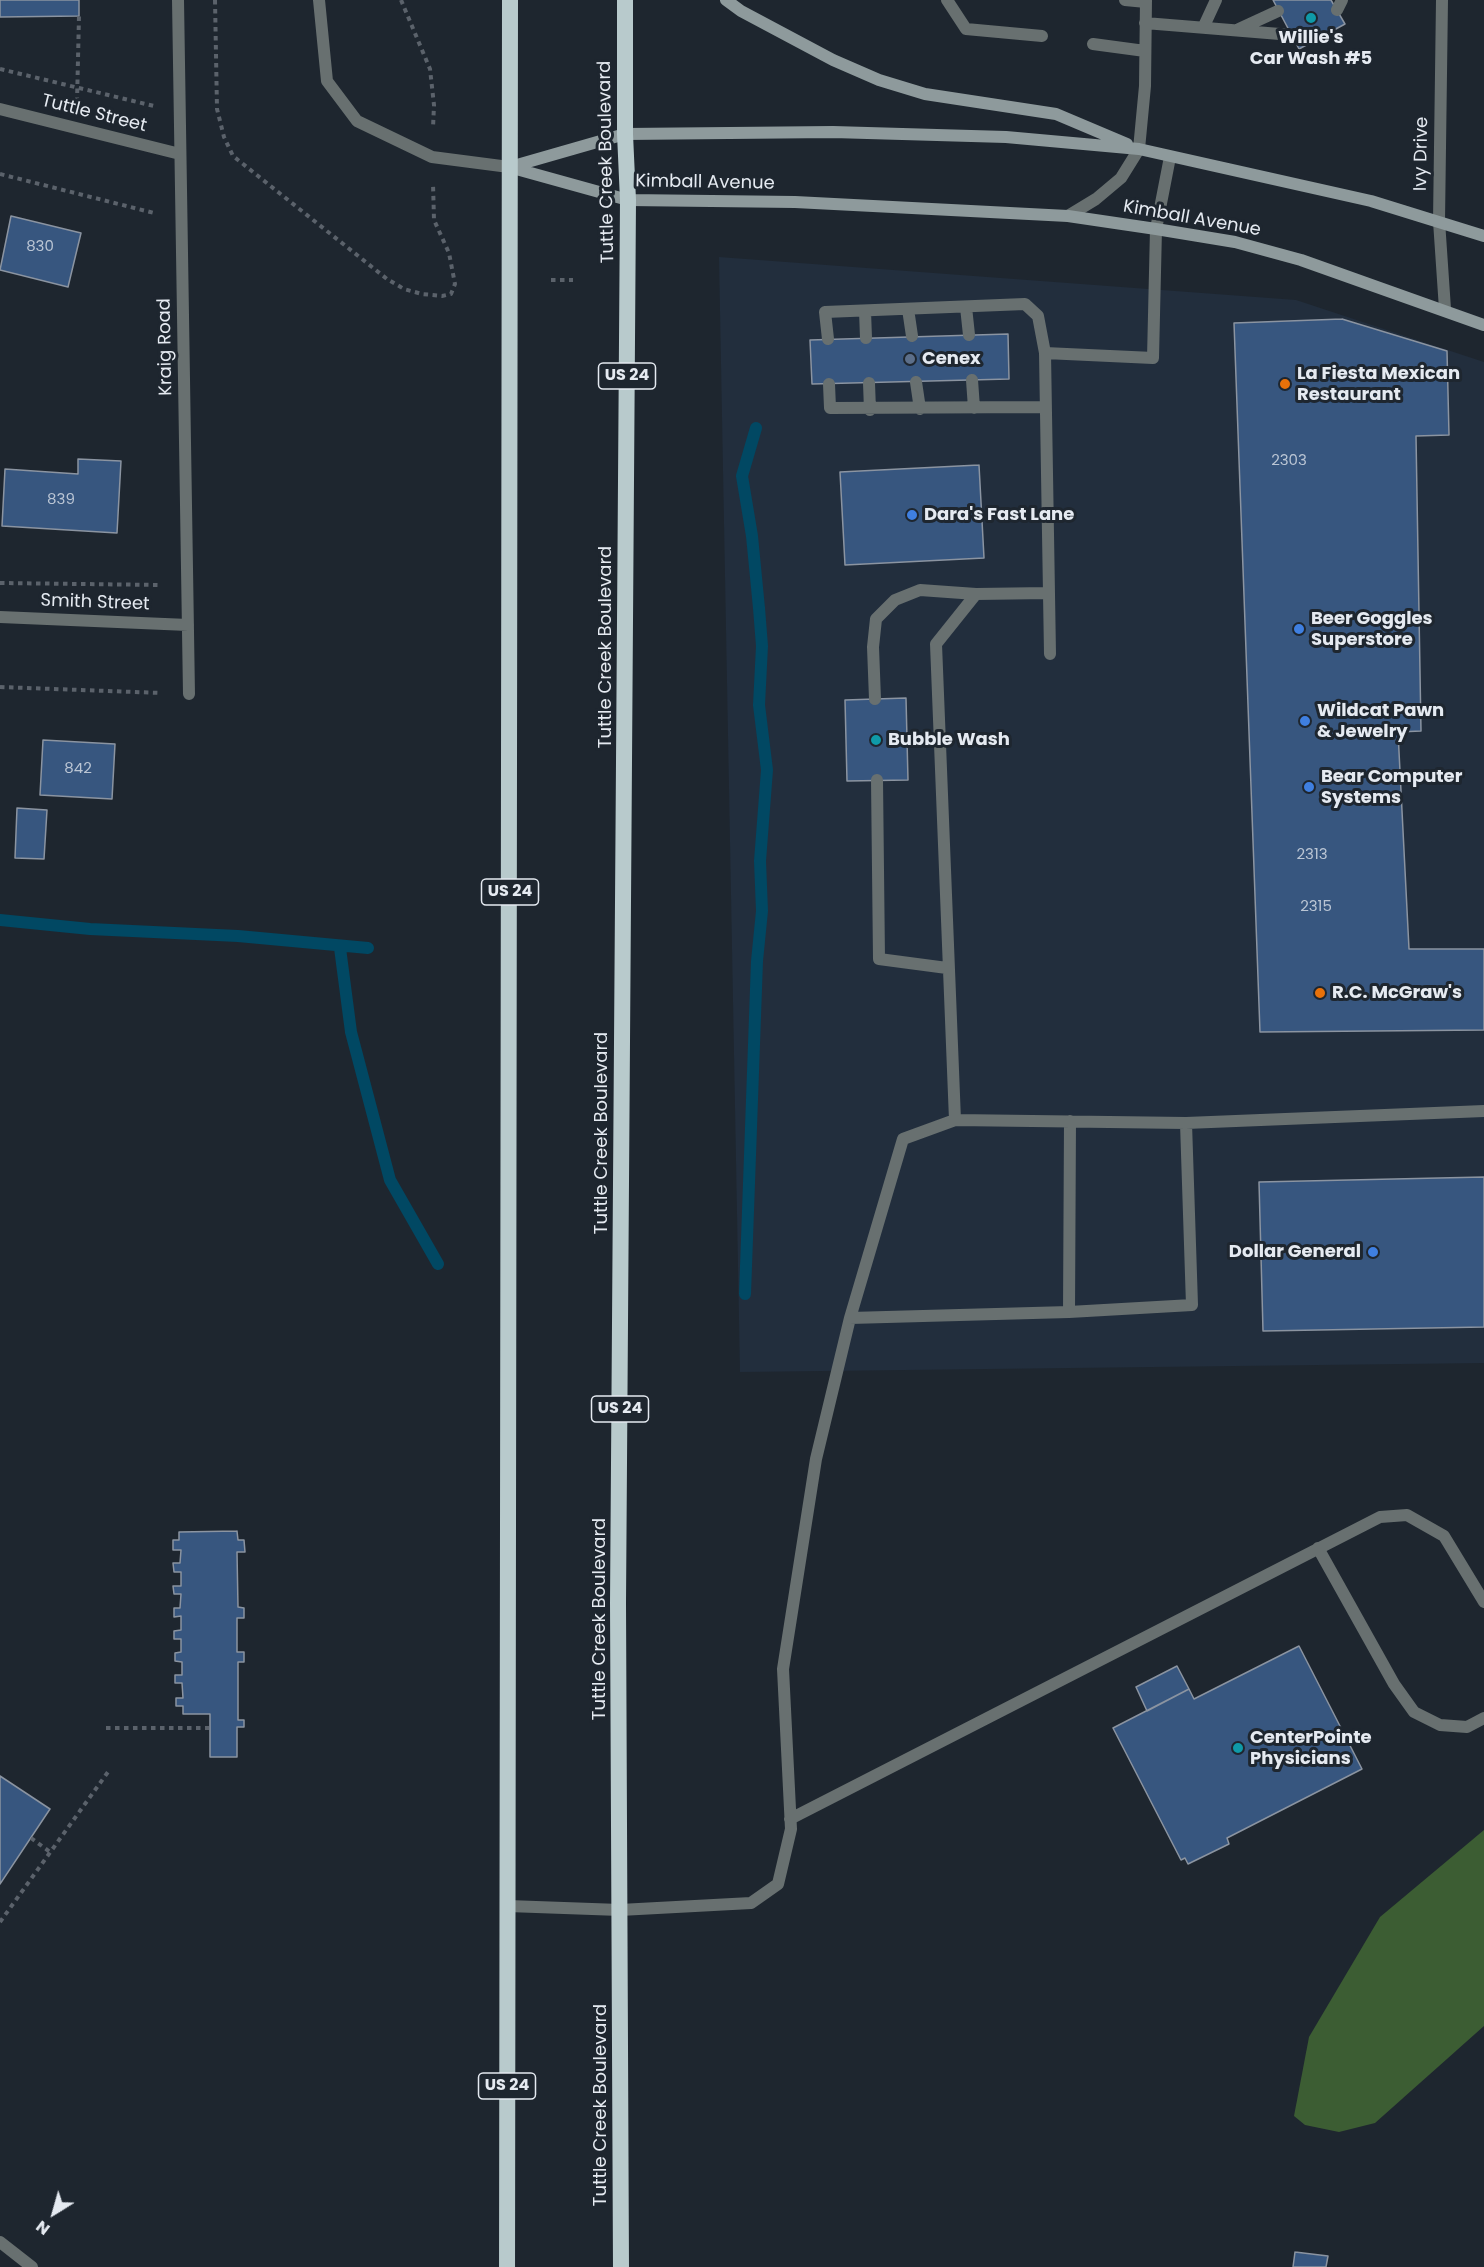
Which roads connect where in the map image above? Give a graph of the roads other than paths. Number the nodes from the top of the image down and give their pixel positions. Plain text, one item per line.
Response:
1 (178, 0) edge
2 (319, 0) edge
3 (510, 0) edge
4 (625, 0) edge
5 (726, 0) edge
6 (947, 0) edge
7 (1125, 0) edge
8 (1216, 0) edge
9 (1443, 0) edge
10 (1146, 1) edge
11 (1278, 11) dead end
12 (1145, 23) junction
13 (1204, 26) junction
14 (1237, 30) junction
15 (1292, 35) dead end
16 (1042, 36) dead end
17 (1093, 44) dead end
18 (1145, 51) junction
19 (0, 109) edge
20 (625, 134) junction
21 (1139, 149) junction
22 (180, 154) junction
23 (1170, 157) junction
24 (509, 167) junction
25 (628, 200) junction
26 (1068, 216) junction
27 (1439, 221) junction
28 (1156, 229) junction
29 (1484, 237) edge
30 (966, 307) junction
31 (908, 309) junction
32 (1445, 309) junction
33 (865, 311) junction
34 (1484, 325) edge
35 (969, 335) dead end
36 (912, 336) dead end
37 (866, 338) dead end
38 (828, 339) dead end
39 (1045, 353) junction
40 (972, 380) dead end
41 (916, 382) dead end
42 (869, 383) dead end
43 (829, 384) dead end
44 (1044, 407) junction
45 (974, 408) junction
46 (920, 409) junction
47 (870, 410) junction
48 (1048, 593) junction
49 (976, 594) junction
50 (0, 617) edge
51 (188, 625) junction
52 (1050, 654) dead end
53 (189, 694) road end
54 (876, 699) dead end
55 (877, 780) dead end
56 (947, 968) junction
57 (1484, 1111) edge
58 (955, 1120) junction
59 (1070, 1121) junction
60 (1186, 1123) junction
61 (1069, 1312) junction
62 (850, 1318) junction
63 (1318, 1548) junction
64 (1484, 1602) edge
65 (1484, 1718) edge
66 (790, 1819) junction
67 (508, 1906) junction
68 (620, 1910) junction
69 (0, 2242) edge
70 (32, 2267) edge
71 (507, 2267) edge
72 (621, 2267) edge

1 - 22 street, Kraig Road
2 - 24 street
3 - 24 highway, US 24
4 - 20 highway, Tuttle Creek Boulevard / US 24
5 - 21 main road
6 - 16 street
7 - 10 street
8 - 13 street
9 - 27 street, Ivy Drive
10 - 12 street
11 - 14 street
12 - 13 street
12 - 18 street
13 - 14 street
14 - 15 street
17 - 18 street
18 - 21 street
19 - 22 street, Tuttle Street
20 - 21 main road
20 - 24 main road
20 - 25 highway, Tuttle Creek Boulevard / US 24
21 - 23 main road
21 - 26 street
22 - 51 street, Kraig Road
23 - 27 main road
23 - 28 street
24 - 25 main road, Kimball Avenue
24 - 67 highway, US 24
25 - 26 main road, Kimball Avenue
25 - 68 highway, Tuttle Creek Boulevard / US 24
26 - 28 main road, Kimball Avenue
27 - 29 main road
27 - 32 street, Ivy Drive
28 - 32 main road, Kimball Avenue
28 - 39 street
30 - 31 street
30 - 35 street
30 - 39 street
31 - 33 street
31 - 36 street
32 - 34 main road, Kimball Avenue
33 - 37 street
33 - 38 street
39 - 44 street
40 - 45 street
41 - 46 street
42 - 47 street
43 - 47 street
44 - 45 street
44 - 48 street
45 - 46 street
46 - 47 street
48 - 49 street
48 - 52 street
49 - 54 street
49 - 56 street
50 - 51 street, Smith Street
51 - 53 street, Kraig Road
55 - 56 street
56 - 58 street
57 - 60 street
58 - 59 street
58 - 62 street
59 - 60 street
59 - 61 street
60 - 61 street
61 - 62 street
62 - 66 street
63 - 64 street
63 - 65 street
63 - 66 street
66 - 68 street
67 - 68 street
67 - 71 highway, US 24
68 - 72 highway, Tuttle Creek Boulevard / US 24
69 - 70 street

